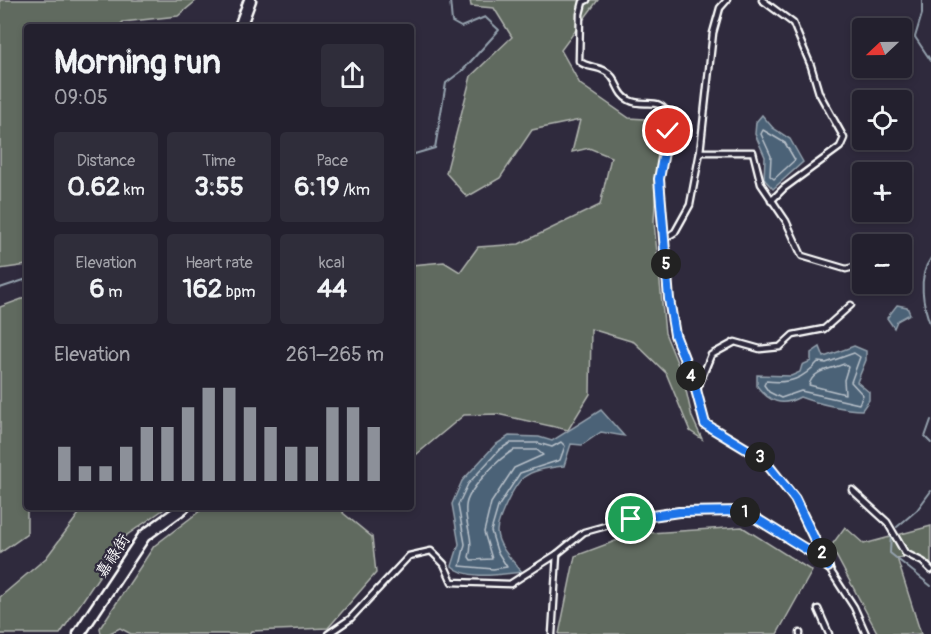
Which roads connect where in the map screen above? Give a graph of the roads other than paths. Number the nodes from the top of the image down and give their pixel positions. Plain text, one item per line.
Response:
1 (250, 0) edge
2 (587, 0) edge
3 (727, 0) edge
4 (762, 0) edge
5 (241, 24) edge
6 (700, 152) junction
7 (771, 201) junction
8 (664, 239) junction
9 (852, 268) edge
10 (851, 305) dead end
11 (696, 392) junction
12 (852, 490) dead end
13 (180, 510) edge
14 (557, 554) junction
15 (828, 567) junction
16 (931, 570) edge
17 (818, 609) dead end
18 (79, 634) edge
19 (328, 634) edge
20 (552, 634) edge
21 (829, 634) edge
22 (866, 634) edge

1 - 5 street
2 - 8 lane
3 - 6 lane
4 - 7 lane
6 - 7 lane
6 - 8 lane
7 - 9 lane
8 - 11 lane
10 - 11 lane
11 - 15 lane
12 - 16 lane
13 - 18 street, 嘉祿街
14 - 15 lane
14 - 19 lane
14 - 20 lane
15 - 22 lane
17 - 21 lane

